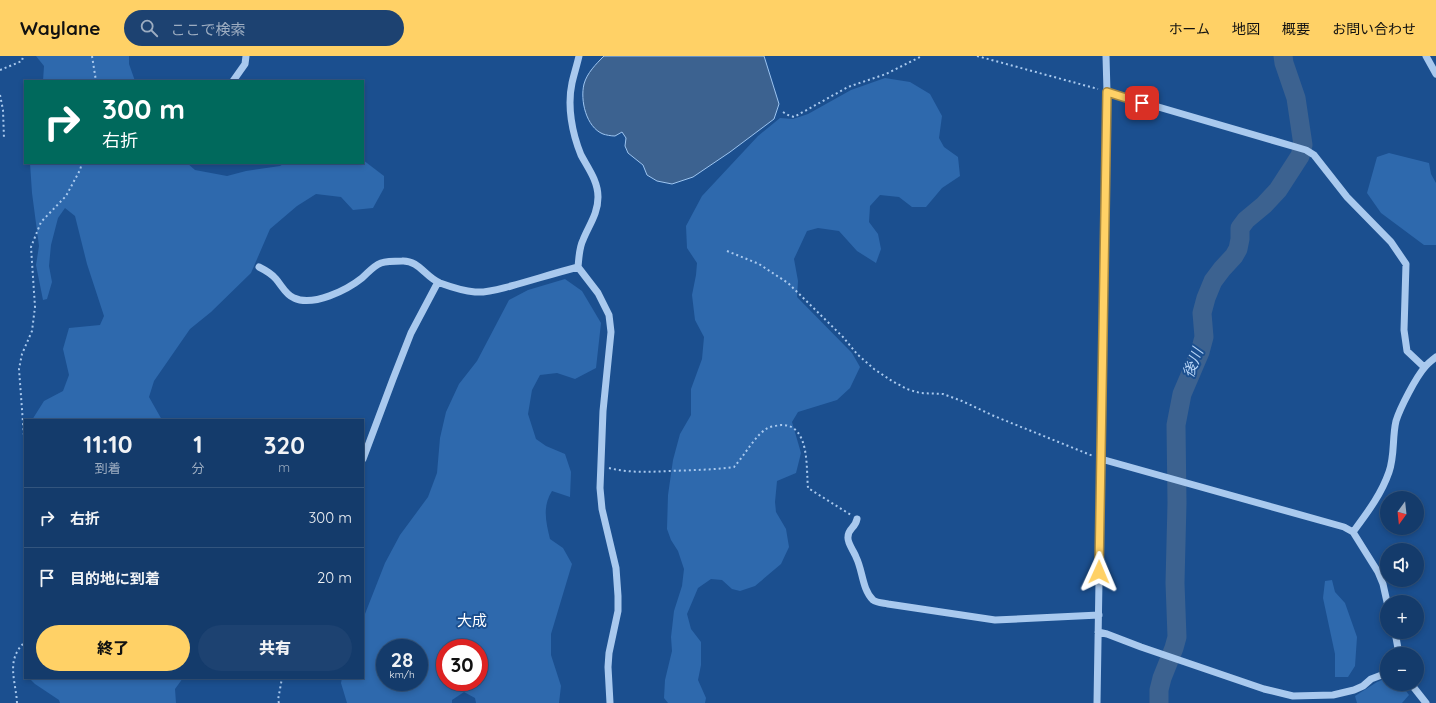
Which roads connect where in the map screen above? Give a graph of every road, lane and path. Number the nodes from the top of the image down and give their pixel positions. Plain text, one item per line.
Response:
1 (23, 56) edge
2 (92, 56) edge
3 (246, 56) edge
4 (579, 56) edge
5 (922, 56) edge
6 (977, 56) edge
7 (1106, 56) edge
8 (1426, 56) edge
9 (0, 70) edge
10 (1436, 74) edge
11 (96, 80) edge
12 (234, 80) edge
13 (1107, 92) junction
14 (0, 95) edge
15 (783, 112) dead end
16 (4, 139) dead end
17 (82, 164) edge
18 (726, 251) dead end
19 (259, 266) dead end
20 (578, 267) junction
21 (438, 282) junction
22 (1436, 357) edge
23 (1424, 368) junction
24 (24, 436) edge
25 (364, 456) edge
26 (1101, 459) junction
27 (602, 466) junction
28 (857, 519) joint
29 (1353, 532) junction
30 (1385, 595) edge
31 (1098, 615) junction
32 (1098, 632) junction
33 (24, 643) edge
34 (1380, 676) edge
35 (282, 679) edge
36 (1417, 691) edge
37 (17, 703) edge
38 (279, 703) edge
39 (610, 703) edge
40 (1098, 703) edge
41 (1426, 703) edge

1 - 9 path
2 - 11 path
3 - 12 street
4 - 20 street
5 - 15 path
6 - 13 path
7 - 13 street
8 - 10 street
13 - 23 street
13 - 26 street
14 - 16 path
17 - 24 path
18 - 26 path
19 - 21 street
20 - 21 street
20 - 27 street
21 - 25 street
22 - 23 street
23 - 29 street
26 - 29 street
26 - 31 street
27 - 28 path
27 - 39 street
28 - 31 street
29 - 30 street
31 - 32 street
32 - 34 street
32 - 40 street
33 - 37 path
35 - 38 path
36 - 41 street

